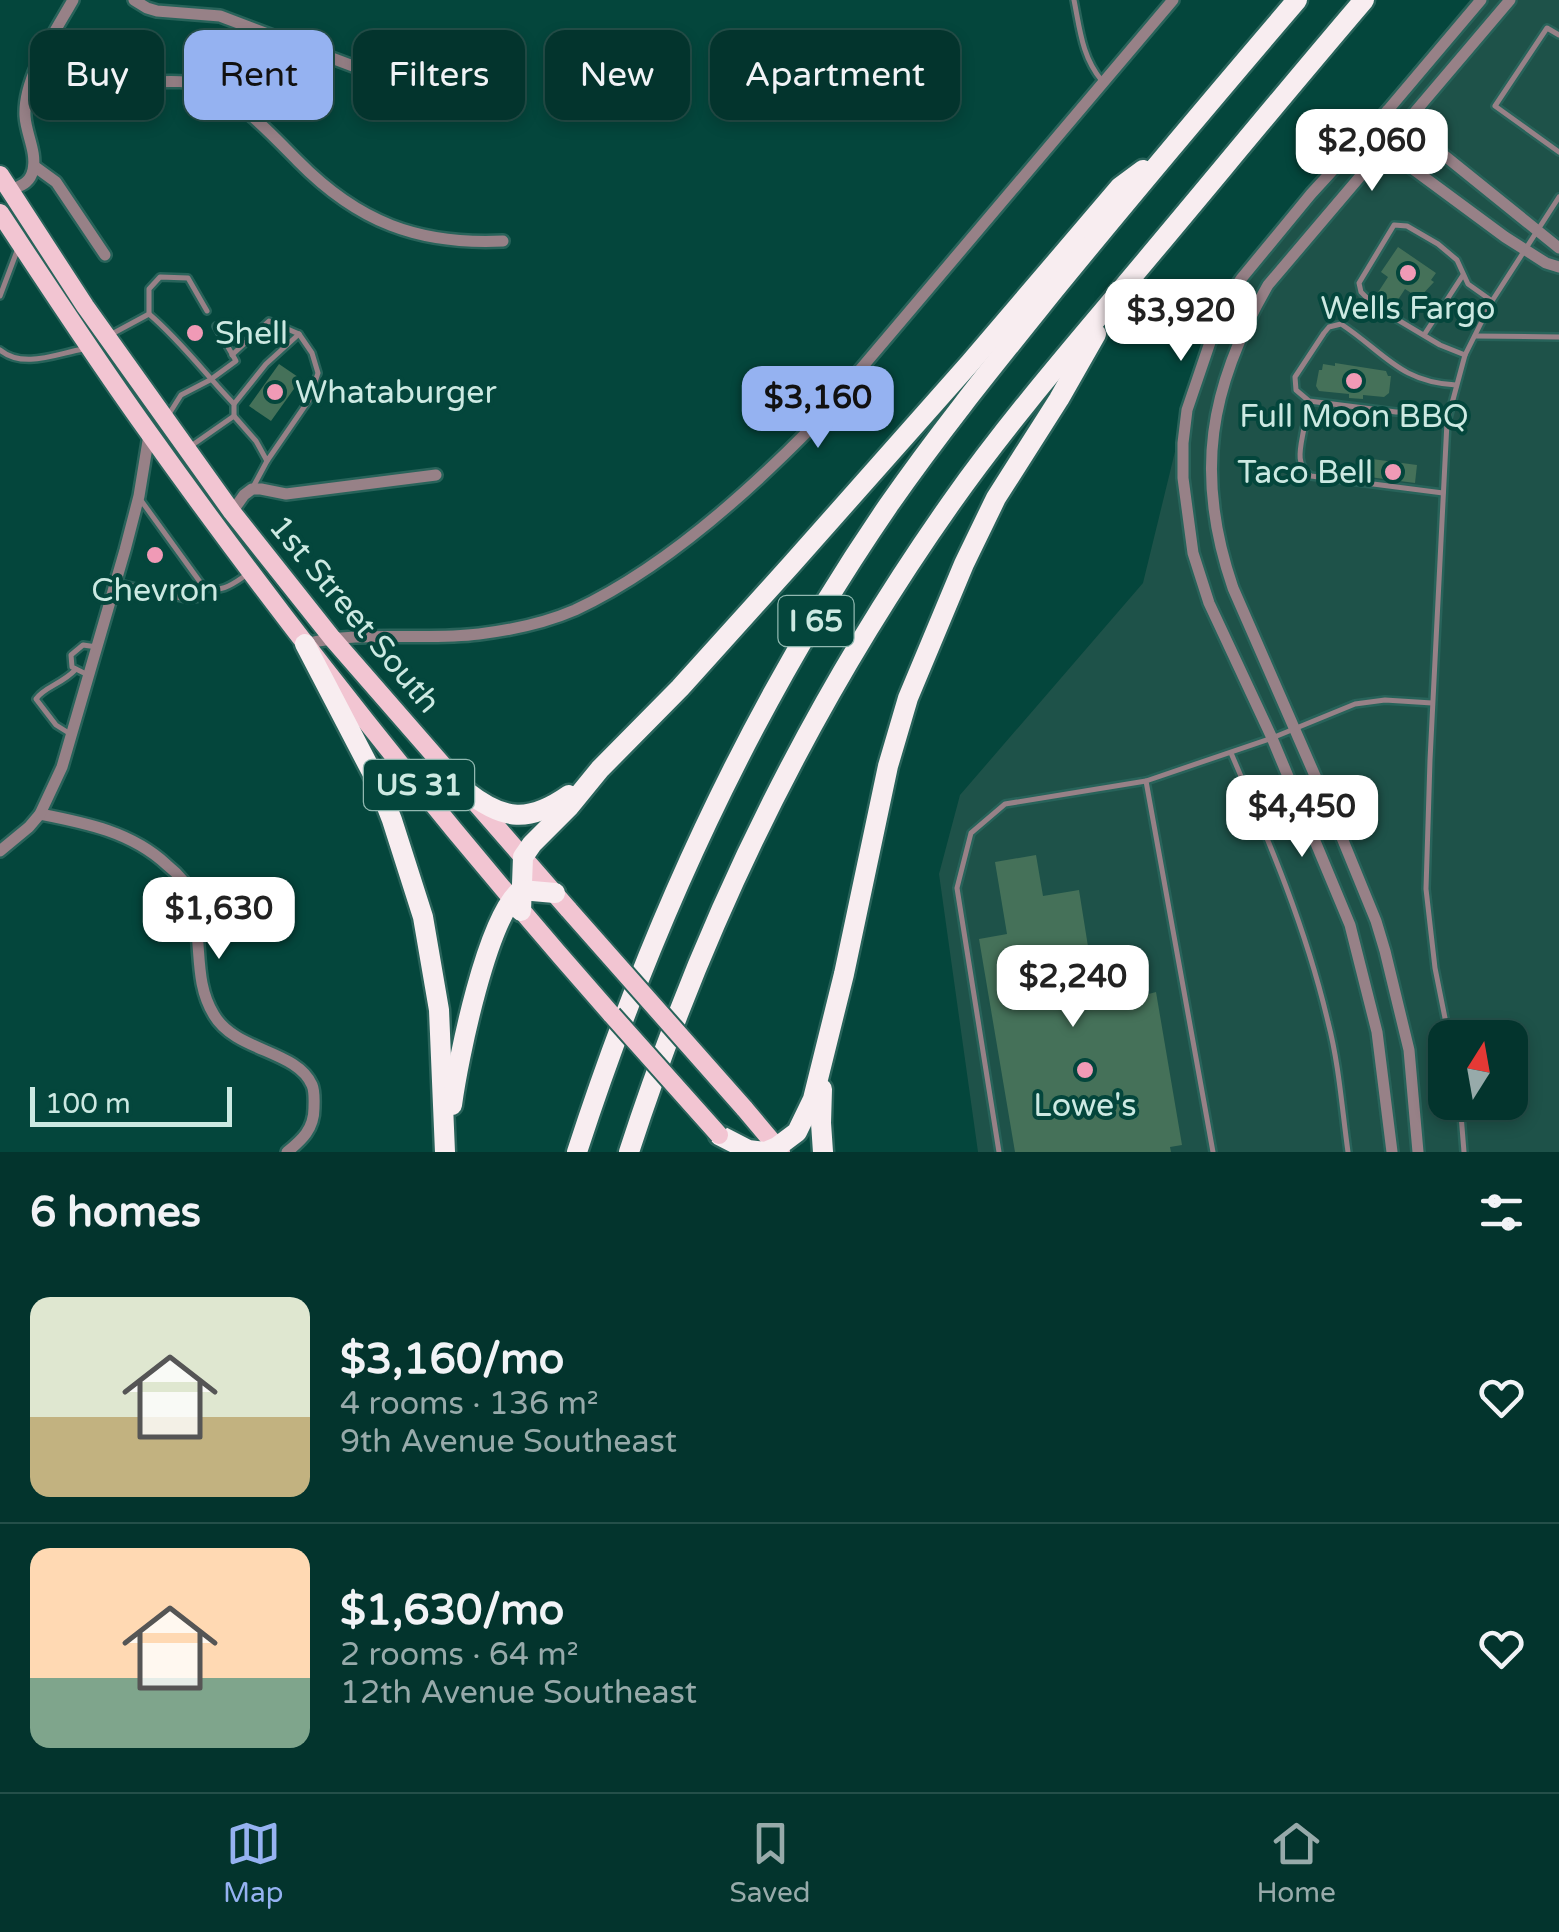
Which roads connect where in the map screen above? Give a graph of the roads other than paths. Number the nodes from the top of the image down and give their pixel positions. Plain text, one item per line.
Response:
1 (73, 0) edge
2 (134, 0) edge
3 (1074, 0) edge
4 (1173, 0) edge
5 (1297, 0) edge
6 (1364, 0) edge
7 (1480, 0) edge
8 (1510, 0) edge
9 (57, 30) edge
10 (1559, 35) edge
11 (353, 66) edge
12 (164, 80) edge
13 (1104, 83) junction
14 (30, 88) edge
15 (1388, 110) junction
16 (1406, 123) junction
17 (1366, 134) junction
18 (1384, 148) junction
19 (1559, 152) edge
20 (1165, 154) junction
21 (34, 166) junction
22 (4, 186) edge
23 (1558, 201) edge
24 (0, 213) edge
25 (1537, 230) junction
26 (503, 241) dead end
27 (20, 243) junction
28 (1559, 248) edge
29 (1524, 250) junction
30 (104, 255) dead end
31 (1559, 267) edge
32 (1464, 274) junction
33 (1123, 288) junction
34 (0, 296) edge
35 (1492, 301) junction
36 (1371, 302) dead end
37 (208, 312) dead end
38 (150, 314) junction
39 (1388, 314) dead end
40 (216, 326) dead end
41 (300, 334) junction
42 (1424, 335) junction
43 (1475, 336) junction
44 (107, 337) junction
45 (1559, 337) edge
46 (90, 348) junction
47 (0, 350) edge
48 (232, 355) junction
49 (1465, 355) junction
50 (210, 380) junction
51 (1456, 385) junction
52 (234, 404) junction
53 (1450, 412) junction
54 (234, 416) junction
55 (165, 420) junction
56 (1304, 428) dead end
57 (150, 434) junction
58 (186, 450) junction
59 (267, 461) junction
60 (436, 476) dead end
61 (252, 490) junction
62 (1443, 493) junction
63 (139, 496) junction
64 (232, 512) junction
65 (251, 571) junction
66 (116, 582) junction
67 (206, 588) junction
68 (332, 638) junction
69 (306, 644) junction
70 (98, 647) junction
71 (75, 670) junction
72 (89, 675) junction
73 (1433, 704) junction
74 (1294, 730) junction
75 (72, 735) junction
76 (1272, 738) junction
77 (1231, 753) junction
78 (595, 776) junction
79 (1146, 781) junction
80 (466, 791) junction
81 (40, 814) junction
82 (0, 851) edge
83 (522, 857) junction
84 (258, 882) dead end
85 (190, 892) junction
86 (554, 894) junction
87 (522, 906) junction
88 (1445, 1020) edge
89 (823, 1059) junction
90 (1461, 1120) edge
91 (719, 1135) junction
92 (779, 1150) edge
93 (287, 1152) edge
94 (446, 1152) edge
95 (578, 1152) edge
96 (629, 1152) edge
97 (735, 1152) edge
98 (823, 1152) edge
99 (999, 1152) edge
100 (1214, 1152) edge
101 (1348, 1152) edge
102 (1392, 1152) edge
103 (1418, 1152) edge
104 (1464, 1152) edge

1 - 9 street
2 - 11 street
3 - 13 lane
4 - 13 street
5 - 20 highway, I 65
6 - 33 highway, I 65
7 - 15 street
8 - 16 street
10 - 19 lane
12 - 26 street
13 - 68 street
14 - 21 street
15 - 16 street
15 - 17 street
16 - 18 street
16 - 25 street
17 - 18 street
17 - 76 street
18 - 29 street
18 - 74 street
20 - 78 highway
20 - 95 highway, I 65
21 - 22 street
21 - 30 street
22 - 44 main road, 1st Street South / US 31
23 - 25 lane
24 - 27 main road, 1st Street South / US 31
25 - 28 street
25 - 29 lane
27 - 34 lane
27 - 46 main road, 1st Street South / US 31
29 - 31 street
29 - 35 lane
32 - 35 lane
32 - 36 lane
32 - 42 lane
33 - 89 highway
33 - 96 highway, I 65
35 - 43 lane
37 - 38 lane
38 - 44 lane
38 - 50 lane
39 - 42 lane
40 - 48 lane
41 - 48 lane
41 - 52 lane
41 - 59 lane
42 - 49 lane
43 - 45 lane
43 - 49 lane
44 - 46 main road
44 - 55 main road, 1st Street South / US 31
46 - 47 lane
46 - 57 main road, 1st Street South / US 31
48 - 50 lane
49 - 51 lane
50 - 52 lane
50 - 55 lane
51 - 53 lane
51 - 53 lane
52 - 54 lane
53 - 62 lane
54 - 58 lane
54 - 59 lane
55 - 57 main road
55 - 58 main road, 1st Street South / US 31
56 - 62 lane
57 - 63 street
57 - 65 main road, 1st Street South / US 31
58 - 64 main road, 1st Street South / US 31
59 - 61 lane
60 - 61 street
61 - 64 street
62 - 73 lane
63 - 66 street
63 - 67 lane
64 - 68 main road, 1st Street South / US 31
65 - 67 lane
65 - 69 main road, 1st Street South / US 31
66 - 67 lane
66 - 70 street
68 - 69 street
68 - 80 main road, 1st Street South / US 31
69 - 87 main road, 1st Street South / US 31
69 - 94 highway
70 - 71 lane
70 - 72 street
71 - 72 lane
71 - 75 lane
72 - 75 street
73 - 74 lane
73 - 88 lane
74 - 76 lane
74 - 103 street
75 - 81 street
76 - 77 lane
76 - 102 street
77 - 79 lane
77 - 101 lane
78 - 80 highway
78 - 83 highway
79 - 99 lane
79 - 100 lane
80 - 83 main road, 1st Street South / US 31
81 - 82 street
81 - 85 street
83 - 86 main road, 1st Street South / US 31
83 - 87 highway
84 - 85 lane
85 - 93 street
86 - 87 highway
86 - 92 main road, 1st Street South / US 31, bridge
87 - 91 main road, 1st Street South / US 31, bridge
87 - 94 highway
89 - 92 highway
89 - 98 highway
90 - 104 lane
91 - 92 highway
91 - 97 main road, 1st Street South / US 31

